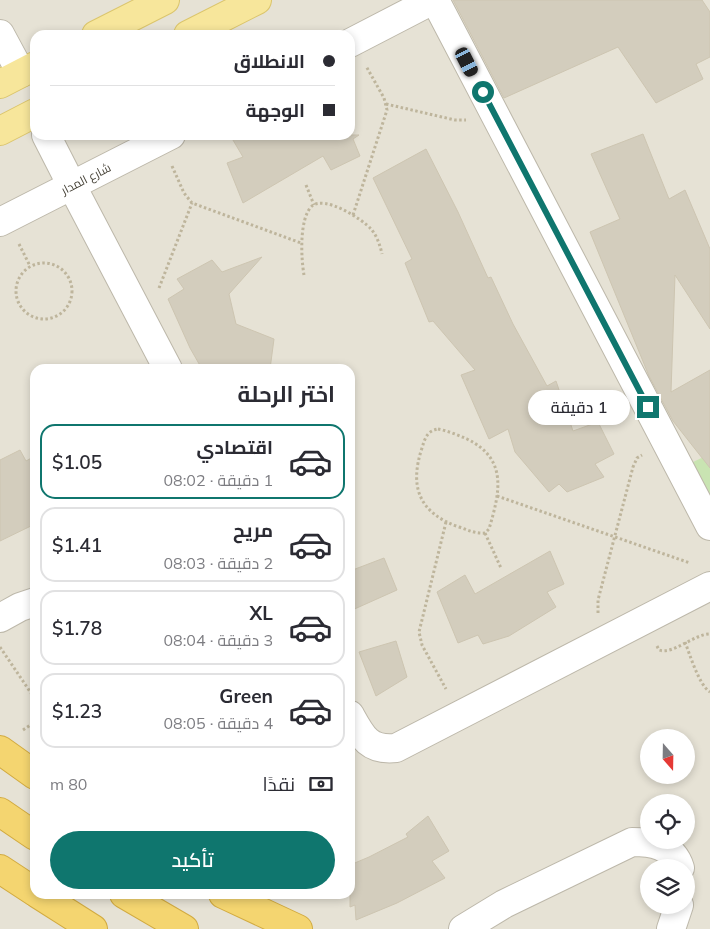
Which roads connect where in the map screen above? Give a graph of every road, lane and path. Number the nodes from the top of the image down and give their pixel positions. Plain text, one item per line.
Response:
1 (164, 0) edge
2 (257, 0) edge
3 (434, 0) edge
4 (106, 30) edge
5 (198, 30) edge
6 (0, 34) edge
7 (355, 40) edge
8 (355, 49) edge
9 (19, 74) edge
10 (386, 104) junction
11 (491, 108) junction
12 (30, 116) edge
13 (0, 131) edge
14 (49, 140) edge
15 (161, 140) edge
16 (166, 140) edge
17 (306, 185) dead end
18 (72, 186) junction
19 (192, 203) junction
20 (314, 205) junction
21 (353, 215) junction
22 (0, 222) edge
23 (301, 243) junction
24 (382, 254) dead end
25 (30, 266) joint
26 (304, 274) dead end
27 (140, 316) junction
28 (165, 364) edge
29 (666, 443) junction
30 (497, 496) junction
31 (446, 522) junction
32 (710, 526) edge
33 (485, 533) junction
34 (614, 537) junction
35 (693, 564) dead end
36 (501, 568) dead end
37 (710, 586) edge
38 (30, 604) edge
39 (0, 618) edge
40 (710, 634) edge
41 (612, 637) junction
42 (0, 647) edge
43 (30, 692) edge
44 (710, 692) edge
45 (460, 716) junction
46 (355, 724) edge
47 (0, 750) edge
48 (30, 771) edge
49 (0, 812) edge
50 (30, 833) edge
51 (676, 859) edge
52 (0, 870) edge
53 (30, 889) edge
54 (46, 899) edge
55 (133, 899) edge
56 (234, 899) edge
57 (676, 914) edge
58 (93, 929) edge
59 (184, 929) edge
60 (298, 929) edge
61 (463, 929) edge
62 (671, 929) edge

1 - 4 main road
2 - 5 main road
3 - 7 street
3 - 11 street
6 - 9 street
8 - 10 path
10 - 11 path
10 - 21 path
11 - 29 street
12 - 13 main road
14 - 18 street
15 - 18 street, شارع المدار
16 - 19 path
17 - 20 path
18 - 22 street, شارع المدار
18 - 27 street
19 - 23 path
19 - 27 path
20 - 21 path
20 - 23 path
21 - 24 path
23 - 26 path
25 - 25 path
27 - 28 street
29 - 32 street
29 - 34 path
30 - 31 path
30 - 33 path
30 - 34 path
31 - 33 path
31 - 45 path
33 - 36 path
34 - 35 path
34 - 41 path
37 - 41 street
38 - 39 street
40 - 44 path
41 - 45 street
42 - 43 path
45 - 46 street
47 - 48 highway
49 - 50 highway
51 - 61 street
52 - 53 highway
54 - 58 highway
55 - 59 highway
56 - 60 highway
57 - 62 street

